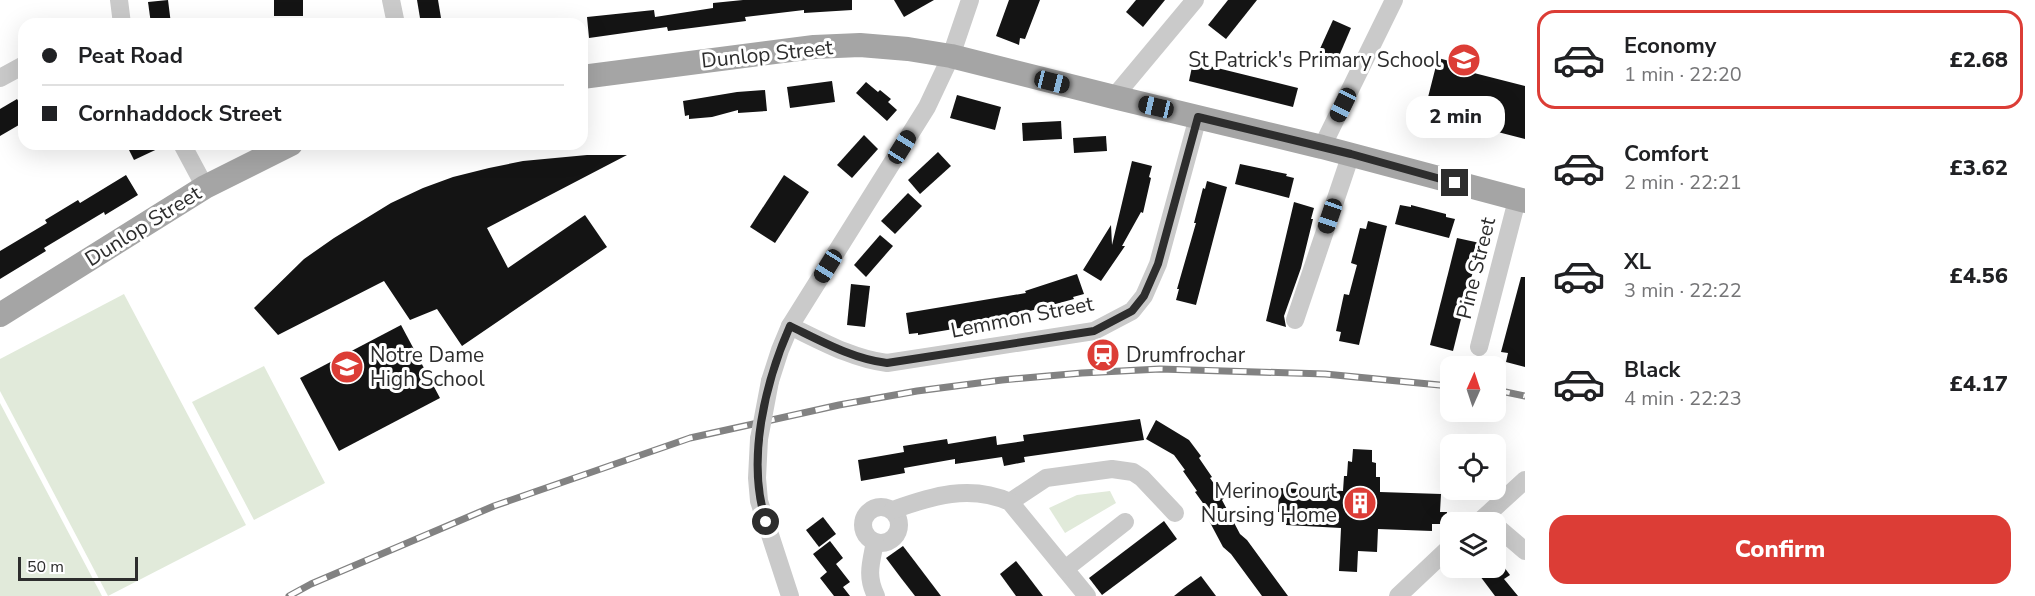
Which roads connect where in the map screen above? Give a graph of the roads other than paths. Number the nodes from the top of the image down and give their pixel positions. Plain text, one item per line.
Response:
1 (392, 0) edge
2 (970, 0) edge
3 (1195, 0) edge
4 (1394, 0) edge
5 (395, 18) edge
6 (951, 56) junction
7 (18, 68) edge
8 (588, 76) edge
9 (0, 78) edge
10 (1114, 98) junction
11 (1198, 117) junction
12 (1322, 147) junction
13 (185, 150) edge
14 (279, 150) edge
15 (1351, 154) junction
16 (205, 187) junction
17 (1521, 200) edge
18 (0, 315) edge
19 (1295, 320) dead end
20 (790, 326) junction
21 (1479, 347) dead end
22 (1525, 480) edge
23 (1010, 502) junction
24 (893, 510) junction
25 (1496, 512) edge
26 (1175, 513) dead end
27 (1125, 522) dead end
28 (1506, 536) edge
29 (875, 542) junction
30 (1525, 551) edge
31 (1440, 556) edge
32 (1065, 569) junction
33 (790, 596) edge
34 (876, 596) edge
35 (1087, 596) edge
36 (1398, 596) edge

1 - 5 street
2 - 6 street
3 - 10 street
4 - 12 street
6 - 8 main road, Dunlop Street
6 - 10 main road, Dunlop Street
6 - 20 street
7 - 9 street
10 - 11 main road, Dunlop Street
11 - 12 main road, Dunlop Street
11 - 20 street, Lemmon Street
12 - 15 main road, Dunlop Street
13 - 16 street
14 - 16 main road, Dunlop Street
15 - 17 main road, Dunlop Street
15 - 19 street
16 - 18 main road, Dunlop Street
17 - 21 street, Pine Street
20 - 33 street, bridge
22 - 25 street
23 - 24 street
23 - 26 street
23 - 32 street
24 - 29 street
24 - 29 street
27 - 32 street
28 - 30 street
29 - 34 street
31 - 36 street
32 - 35 street

